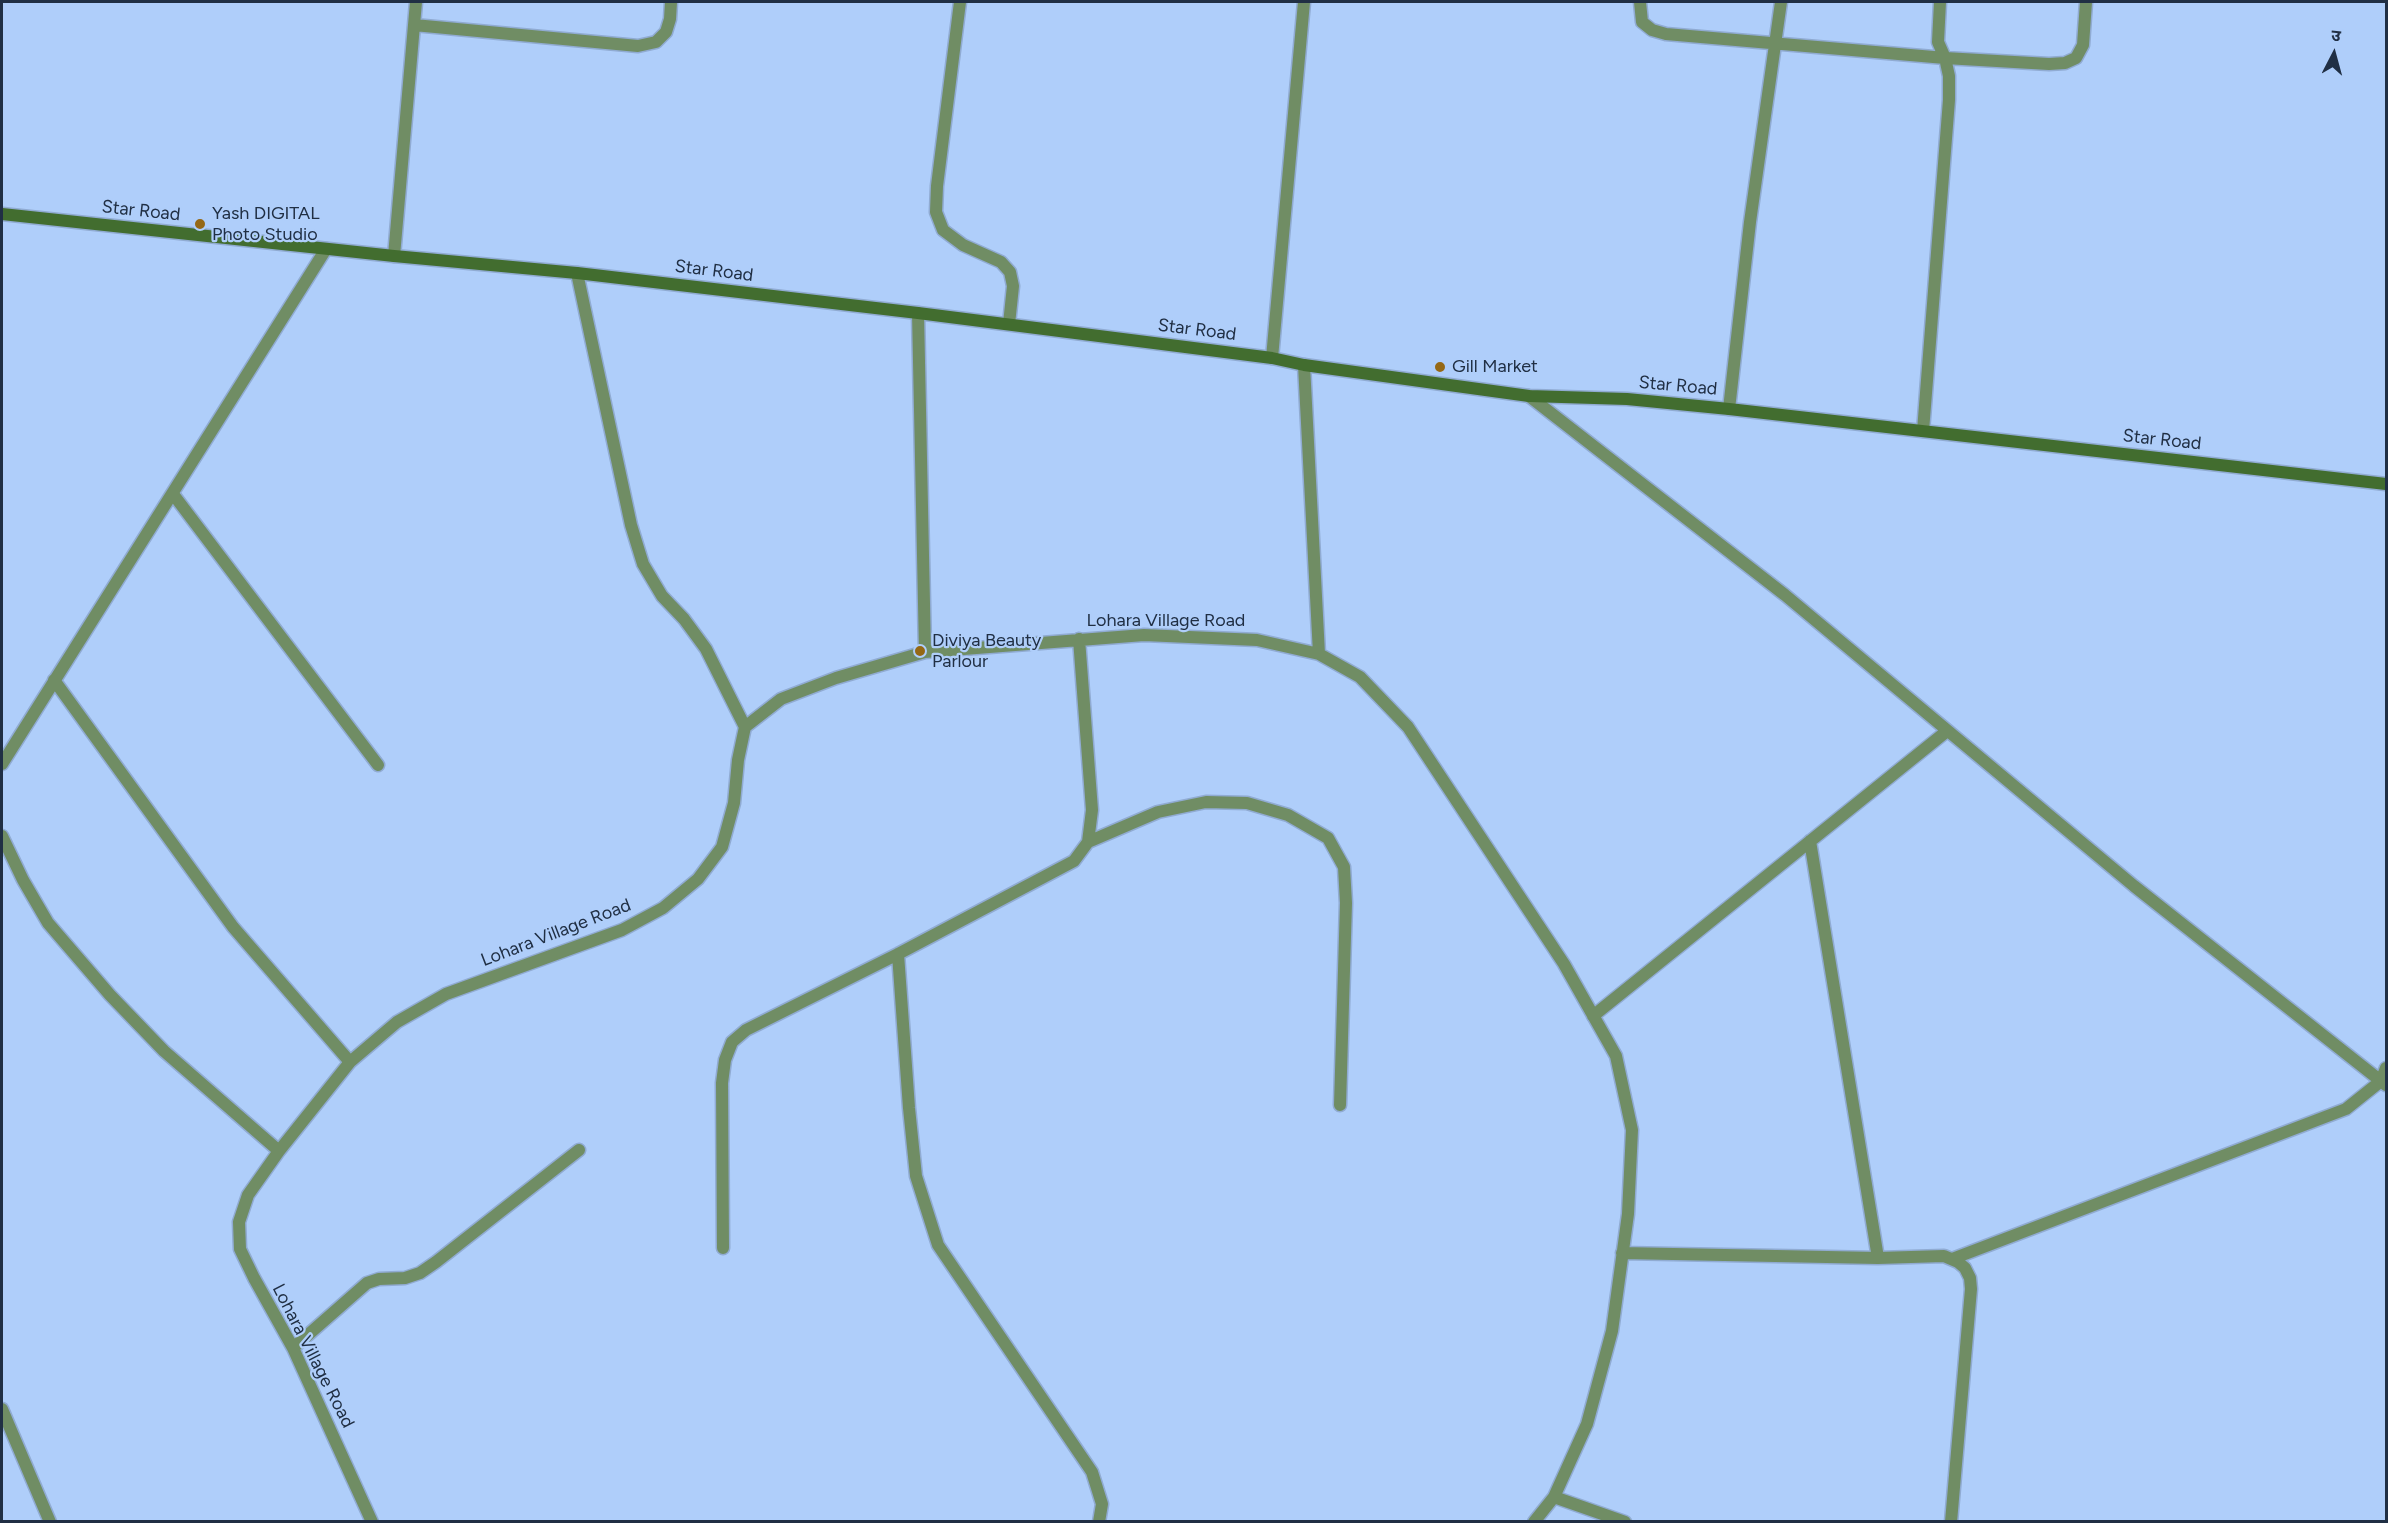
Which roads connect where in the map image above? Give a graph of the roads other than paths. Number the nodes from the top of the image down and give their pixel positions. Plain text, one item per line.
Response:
1 (417, 2) edge
2 (672, 2) edge
3 (960, 2) edge
4 (1304, 2) edge
5 (1640, 2) edge
6 (1781, 2) edge
7 (1940, 2) edge
8 (2086, 2) edge
9 (414, 25) junction
10 (1774, 42) junction
11 (1945, 58) junction
12 (2, 214) edge
13 (326, 249) junction
14 (394, 256) junction
15 (577, 273) junction
16 (918, 313) junction
17 (1009, 324) junction
18 (1272, 358) junction
19 (1304, 365) junction
20 (1529, 396) junction
21 (1729, 409) junction
22 (1923, 431) junction
23 (2386, 484) edge
24 (173, 494) junction
25 (1079, 639) junction
26 (925, 652) junction
27 (1319, 654) junction
28 (54, 680) junction
29 (745, 727) junction
30 (1947, 731) junction
31 (2, 764) edge
32 (378, 765) dead end
33 (2, 836) edge
34 (1810, 841) junction
35 (1088, 842) junction
36 (898, 954) junction
37 (1593, 1016) junction
38 (350, 1062) junction
39 (2386, 1068) edge
40 (2384, 1083) edge
41 (1340, 1105) dead end
42 (579, 1150) dead end
43 (279, 1151) junction
44 (723, 1248) dead end
45 (1622, 1253) junction
46 (1878, 1258) junction
47 (1952, 1259) junction
48 (293, 1348) junction
49 (2, 1409) edge
50 (1554, 1497) junction
51 (50, 1521) edge
52 (372, 1521) edge
53 (1099, 1521) edge
54 (1534, 1521) edge
55 (1625, 1521) edge
56 (1951, 1521) edge

1 - 9 street
2 - 9 street
3 - 17 street
4 - 18 street
5 - 10 street
6 - 10 street
7 - 11 street
8 - 11 street
9 - 14 street
10 - 11 street
10 - 21 street
11 - 22 street
12 - 13 street, Star Road
13 - 14 street, Star Road
13 - 24 street
14 - 15 street, Star Road
15 - 16 street, Star Road
15 - 29 street
16 - 17 street, Star Road
16 - 26 street
17 - 18 street, Star Road
18 - 19 street, Star Road
19 - 20 street, Star Road
19 - 27 street
20 - 21 street, Star Road
20 - 30 street
21 - 22 street, Star Road
22 - 23 street, Star Road
24 - 28 street
24 - 32 street
25 - 26 street, Lohara Village Road
25 - 27 street, Lohara Village Road
25 - 35 street
26 - 29 street, Lohara Village Road
27 - 37 street, Lohara Village Road
28 - 31 street
28 - 38 street
29 - 38 street, Lohara Village Road
30 - 34 street
30 - 40 street
33 - 43 street
34 - 37 street
34 - 46 street
35 - 36 street
35 - 41 street
36 - 44 street
36 - 53 street
37 - 45 street, Lohara Village Road
38 - 43 street, Lohara Village Road
39 - 40 street
40 - 47 street
42 - 48 street
43 - 48 street, Lohara Village Road
45 - 46 street
45 - 50 street, Lohara Village Road
46 - 47 street
47 - 56 street
48 - 52 street, Lohara Village Road
49 - 51 street
50 - 54 street, Lohara Village Road
50 - 55 street

